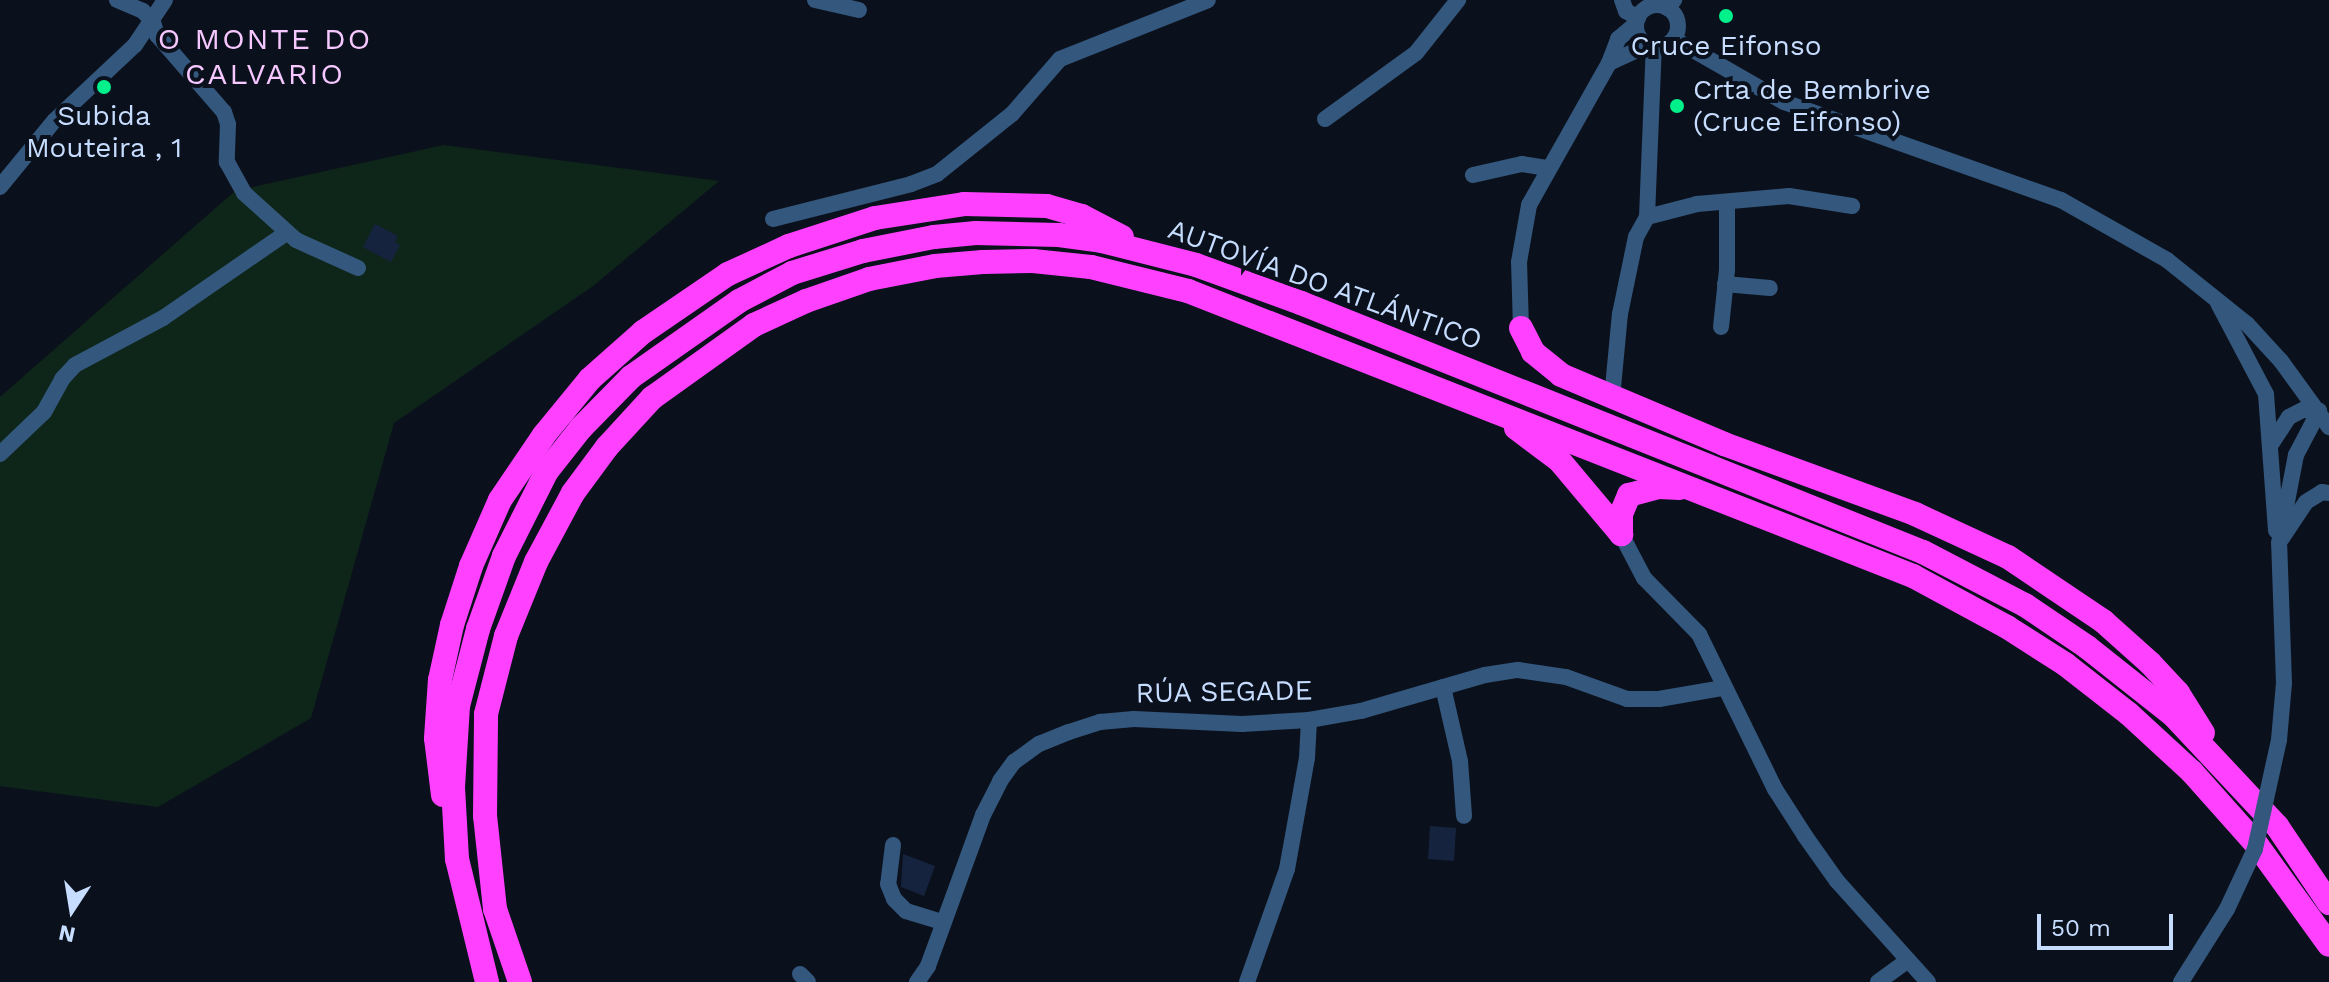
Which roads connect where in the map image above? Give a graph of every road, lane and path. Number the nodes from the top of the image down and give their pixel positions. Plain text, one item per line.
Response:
1 (117, 0) edge
2 (165, 0) edge
3 (815, 0) edge
4 (1208, 0) edge
5 (1458, 0) edge
6 (1622, 0) edge
7 (1659, 3) edge
8 (859, 10) dead end
9 (1637, 21) junction
10 (153, 22) junction
11 (1674, 39) junction
12 (1651, 46) junction
13 (1609, 63) junction
14 (1325, 119) dead end
15 (1547, 168) junction
16 (1473, 175) dead end
17 (0, 187) edge
18 (1727, 202) junction
19 (1852, 206) dead end
20 (1647, 217) junction
21 (773, 219) dead end
22 (286, 233) junction
23 (358, 268) dead end
24 (1725, 284) junction
25 (1770, 288) dead end
26 (2213, 294) junction
27 (1721, 327) dead end
28 (1521, 328) joint
29 (1612, 398) junction
30 (1489, 408) junction
31 (2319, 411) junction
32 (2329, 427) edge
33 (2271, 444) junction
34 (0, 454) edge
35 (1693, 488) junction
36 (2329, 493) edge
37 (1621, 534) junction
38 (2279, 543) junction
39 (1443, 687) junction
40 (1723, 688) junction
41 (1309, 720) junction
42 (2211, 754) junction
43 (1464, 816) dead end
44 (893, 845) dead end
45 (2329, 903) edge
46 (942, 922) junction
47 (2329, 945) edge
48 (1908, 960) junction
49 (487, 982) edge
50 (520, 982) edge
51 (917, 982) edge
52 (1247, 982) edge
53 (1878, 982) edge
54 (1928, 982) edge
55 (2181, 982) edge

1 - 10 street
2 - 10 street
3 - 8 street
4 - 21 street
5 - 14 street
6 - 9 street
7 - 9 street
7 - 11 street
9 - 12 street
9 - 13 street
10 - 17 street
10 - 22 street
11 - 12 street
11 - 26 street
12 - 13 street
12 - 20 street
13 - 15 street
15 - 16 street
15 - 28 street
18 - 19 street
18 - 20 street
18 - 24 street
20 - 29 street
22 - 23 street
22 - 34 street
24 - 25 street
24 - 27 street
26 - 31 street
26 - 33 street
28 - 29 highway
29 - 42 highway
30 - 35 highway, AUTOVÍA DO ATLÁNTICO
30 - 37 highway
30 - 50 highway, AUTOVÍA DO ATLÁNTICO
31 - 32 street
31 - 33 street
31 - 38 street
33 - 38 street
35 - 37 highway
35 - 47 highway, AUTOVÍA DO ATLÁNTICO
36 - 38 street
37 - 40 street
38 - 55 street, bridge
39 - 40 street, RÚA SEGADE
39 - 41 street, RÚA SEGADE
39 - 43 street
40 - 48 street
41 - 46 street, RÚA SEGADE
41 - 52 street
42 - 45 highway, AUTOVÍA DO ATLÁNTICO
42 - 49 highway, AUTOVÍA DO ATLÁNTICO
44 - 46 street
46 - 51 street, RÚA SEGADE
48 - 53 street
48 - 54 street

